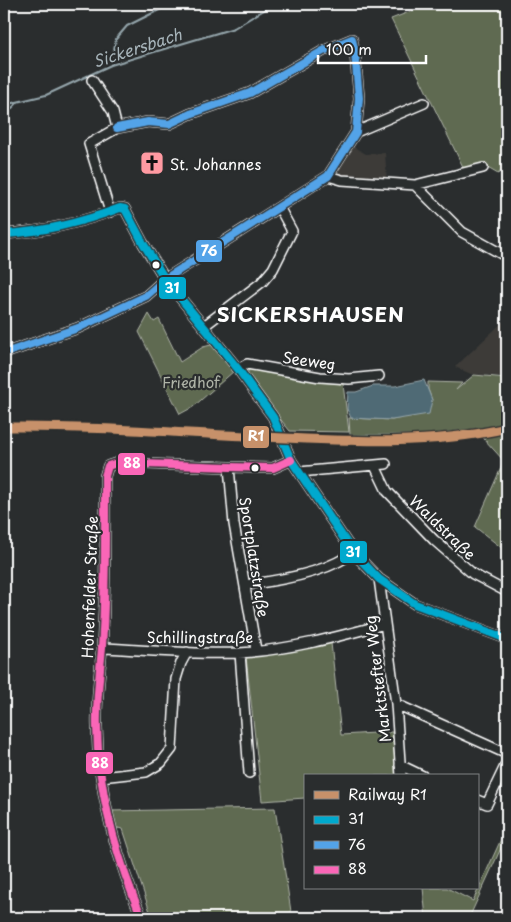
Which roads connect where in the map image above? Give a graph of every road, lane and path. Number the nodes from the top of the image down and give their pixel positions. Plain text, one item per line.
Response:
1 (92, 80) dead end
2 (424, 103) dead end
3 (117, 128) junction
4 (356, 132) junction
5 (483, 168) dead end
6 (328, 176) junction
7 (415, 185) junction
8 (279, 207) junction
9 (110, 212) junction
10 (4, 234) edge
11 (507, 257) edge
12 (165, 280) junction
13 (204, 326) junction
14 (4, 350) edge
15 (238, 369) junction
16 (379, 376) dead end
17 (291, 460) junction
18 (386, 464) dead end
19 (375, 466) junction
20 (229, 468) junction
21 (299, 472) junction
22 (353, 552) junction
23 (379, 579) junction
24 (245, 585) junction
25 (507, 592) edge
26 (385, 624) junction
27 (507, 639) edge
28 (102, 648) junction
29 (256, 650) junction
30 (187, 652) junction
31 (240, 653) junction
32 (396, 704) junction
33 (507, 754) edge
34 (507, 762) edge
35 (400, 765) junction
36 (249, 773) dead end
37 (400, 774) edge
38 (419, 774) edge
39 (101, 777) junction
40 (478, 800) edge
41 (142, 918) edge

1 - 3 street
2 - 4 street
3 - 4 street
3 - 9 street
4 - 6 street
5 - 7 street
6 - 7 street
6 - 8 street
7 - 11 street
8 - 12 street
8 - 13 street
9 - 10 street
9 - 12 street
12 - 13 street
12 - 14 street
13 - 15 street
15 - 16 street, Seeweg
15 - 17 street
17 - 20 street, Hohenfelder Straße
17 - 21 street
18 - 19 street
19 - 21 street
19 - 25 street, Waldstraße
20 - 24 street, Sportplatzstraße
20 - 28 street, Hohenfelder Straße
21 - 22 street
22 - 23 street
22 - 24 street
23 - 26 street, Marktstefter Weg
23 - 27 street
24 - 29 street, Sportplatzstraße
26 - 29 street, Schillingstraße
26 - 32 street, Marktstefter Weg
28 - 30 street, Schillingstraße
28 - 39 street, Hohenfelder Straße
29 - 31 street, Schillingstraße
30 - 31 street, Schillingstraße
30 - 39 street
31 - 36 street
32 - 33 street
32 - 35 street, Marktstefter Weg
34 - 40 street
35 - 37 street, Marktstefter Weg
35 - 38 street
39 - 41 street, Hohenfelder Straße

